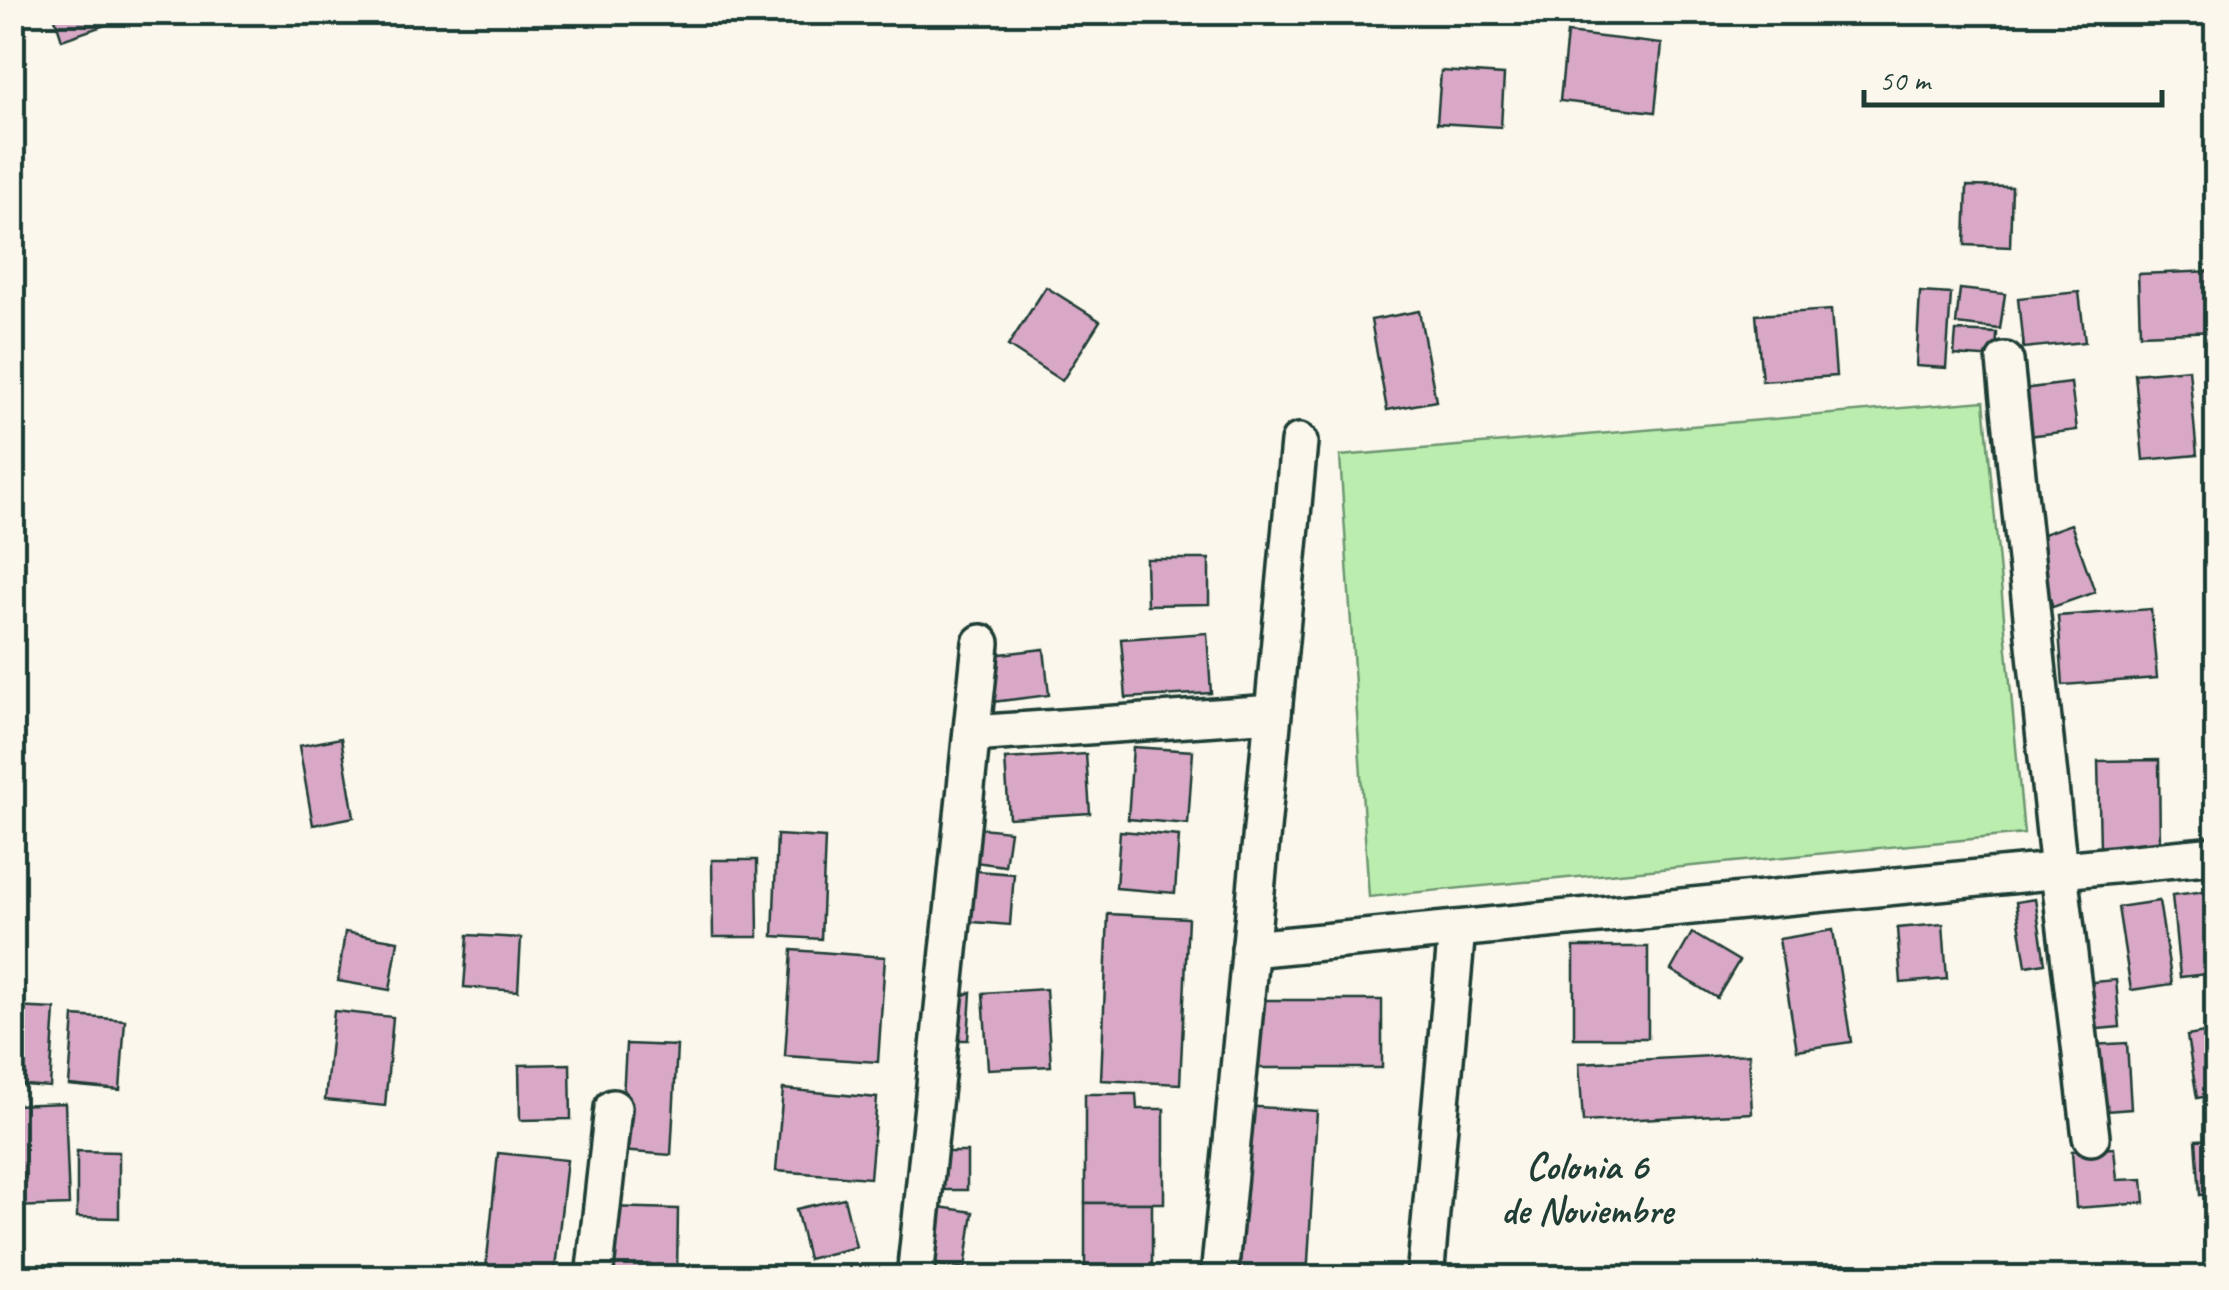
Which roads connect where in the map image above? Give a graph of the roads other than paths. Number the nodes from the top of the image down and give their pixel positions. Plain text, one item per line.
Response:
1 (2006, 361) dead end
2 (1299, 442) dead end
3 (981, 643) dead end
4 (1273, 713) junction
5 (972, 734) junction
6 (2216, 855) edge
7 (2059, 871) junction
8 (1457, 929) junction
9 (1250, 950) junction
10 (613, 1108) dead end
11 (2091, 1136) dead end
12 (594, 1278) edge
13 (915, 1278) edge
14 (1219, 1278) edge
15 (1425, 1278) edge

1 - 7 street
2 - 4 street
3 - 5 street
4 - 5 street
4 - 9 street
5 - 13 street
6 - 7 street
7 - 8 street
7 - 11 street
8 - 9 street
8 - 15 street
9 - 14 street
10 - 12 street

